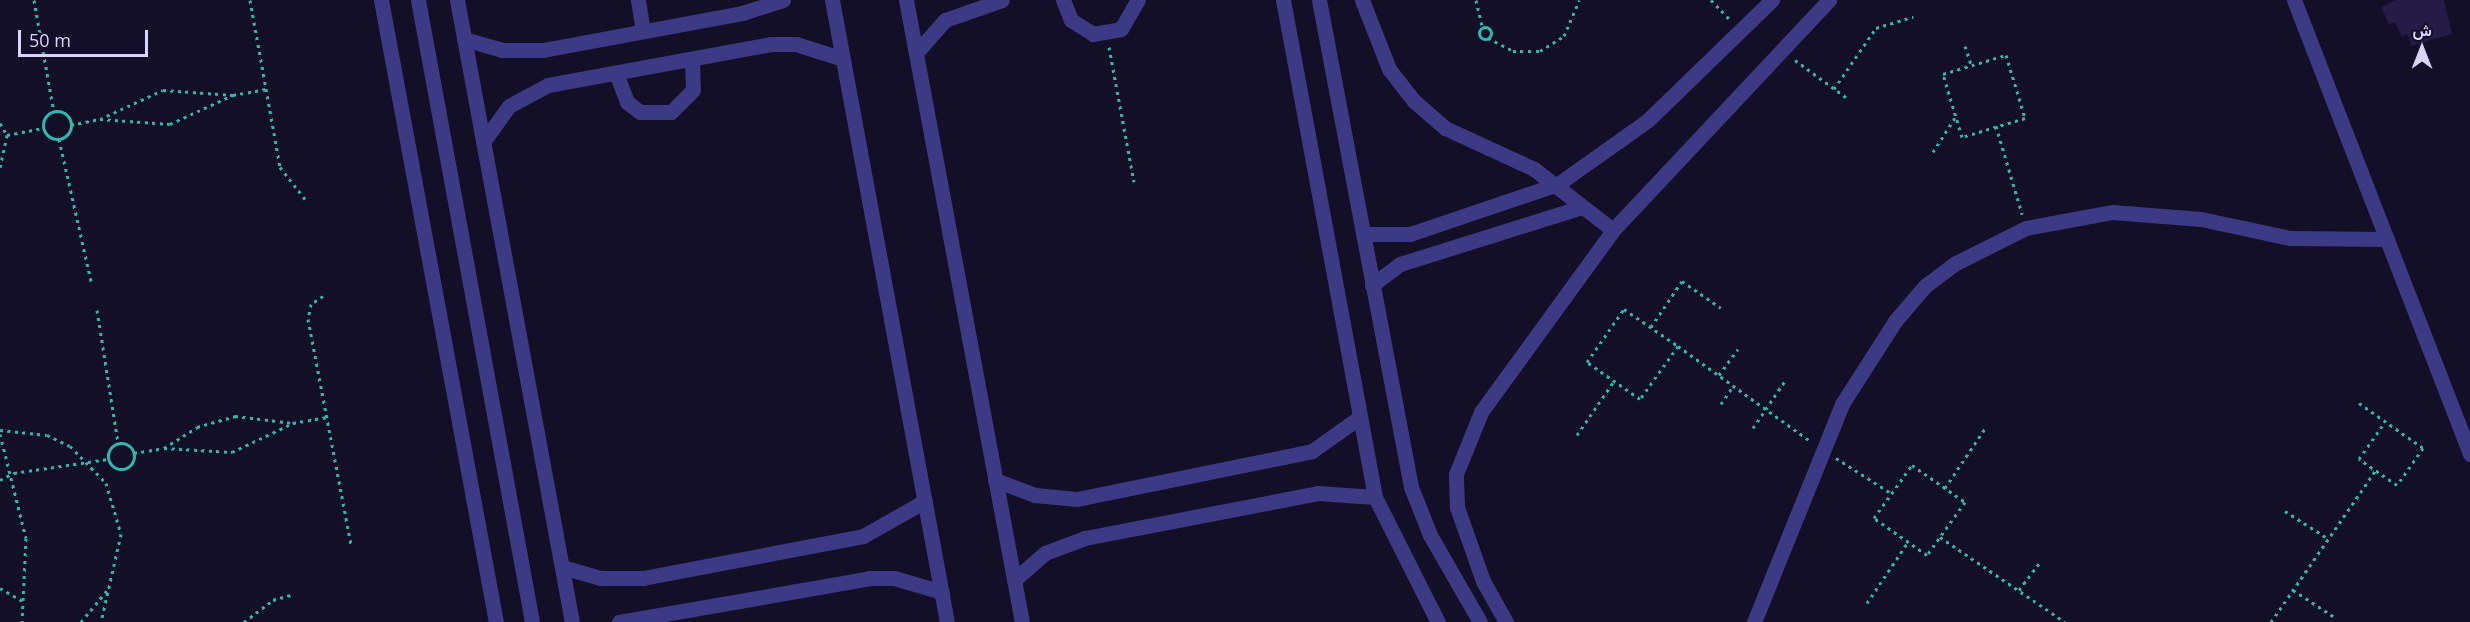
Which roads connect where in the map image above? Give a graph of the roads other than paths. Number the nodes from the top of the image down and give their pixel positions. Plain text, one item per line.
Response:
1 (381, 0) edge
2 (418, 0) edge
3 (457, 0) edge
4 (638, 0) edge
5 (783, 0) edge
6 (832, 0) edge
7 (906, 0) edge
8 (1002, 0) edge
9 (1063, 0) edge
10 (1138, 0) edge
11 (1283, 0) edge
12 (1319, 0) edge
13 (1362, 0) edge
14 (1772, 0) edge
15 (1829, 0) edge
16 (2294, 0) edge
17 (643, 31) junction
18 (464, 39) junction
19 (916, 53) junction
20 (692, 58) junction
21 (843, 59) junction
22 (616, 73) junction
23 (483, 142) junction
24 (1558, 184) junction
25 (1579, 208) junction
26 (1613, 230) junction
27 (1363, 234) junction
28 (2387, 239) junction
29 (1372, 285) junction
30 (1360, 417) junction
31 (2470, 454) edge
32 (995, 480) junction
33 (1376, 497) junction
34 (925, 501) junction
35 (562, 567) junction
36 (1014, 580) junction
37 (942, 592) junction
38 (678, 616) edge
39 (496, 622) edge
40 (532, 622) edge
41 (572, 622) edge
42 (619, 622) edge
43 (947, 622) edge
44 (1022, 622) edge
45 (1438, 622) edge
46 (1480, 622) edge
47 (1506, 622) edge
48 (1754, 622) edge

1 - 39 street
2 - 40 street
3 - 18 street
4 - 17 street
5 - 17 street
6 - 21 street
7 - 19 street
8 - 19 street
9 - 10 street
11 - 30 street
12 - 27 street
13 - 24 street
14 - 24 street
15 - 26 street
16 - 28 street
17 - 18 street
18 - 23 street
19 - 32 street
20 - 21 street
20 - 22 street
20 - 22 street
21 - 34 street
22 - 23 street
23 - 35 street
24 - 25 street
24 - 27 street
25 - 26 street
25 - 29 street
26 - 47 street
27 - 29 street
28 - 31 street
28 - 48 street
29 - 46 street
30 - 32 street
30 - 33 street
32 - 36 street
33 - 36 street
33 - 45 street
34 - 35 street
34 - 37 street
35 - 41 street
36 - 44 street
37 - 38 street
37 - 43 street
38 - 42 street

